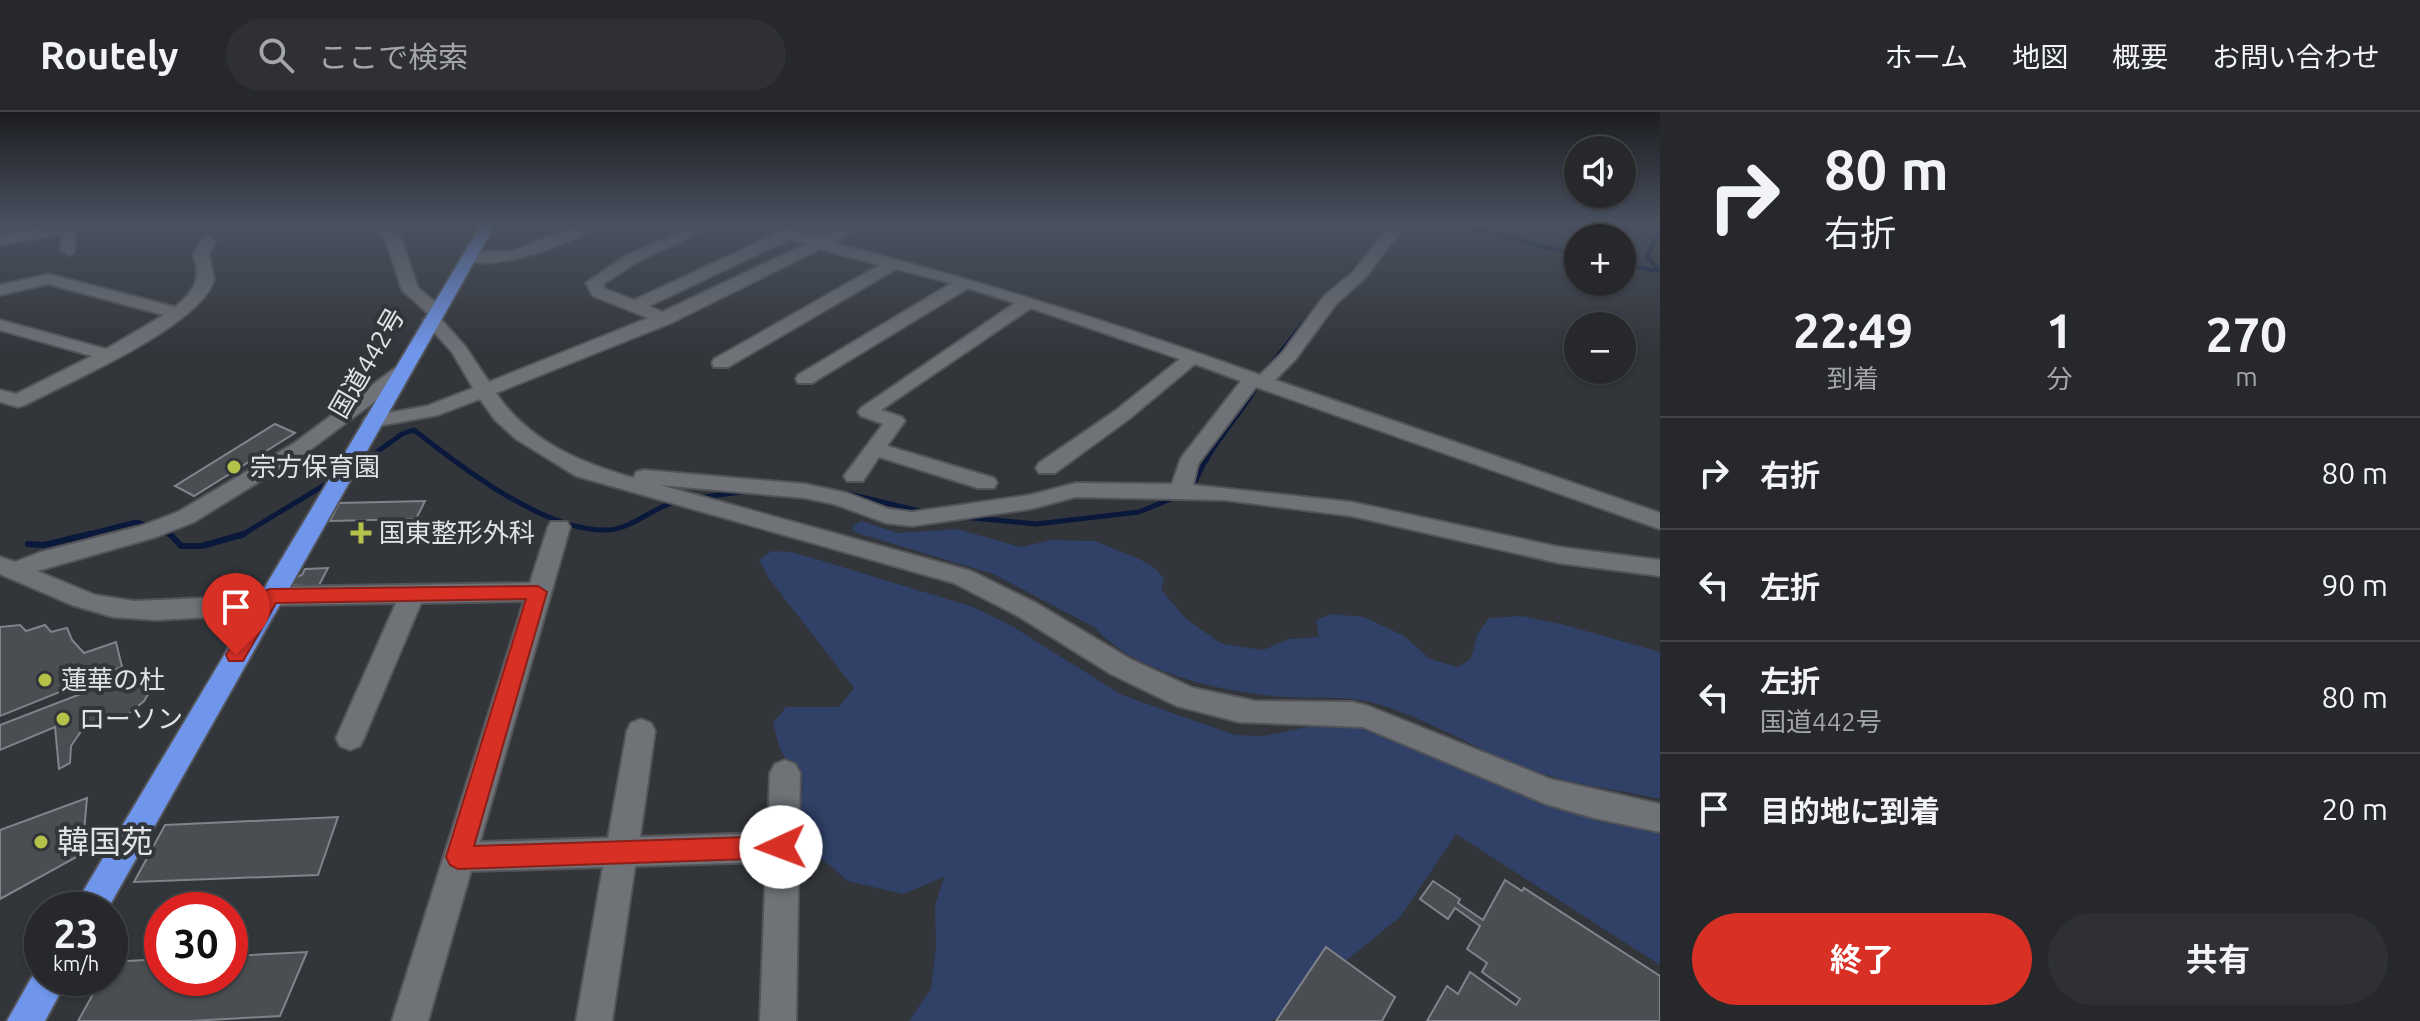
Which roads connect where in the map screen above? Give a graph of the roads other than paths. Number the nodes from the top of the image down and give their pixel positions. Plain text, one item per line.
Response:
1 (206, 267) edge
2 (403, 267) edge
3 (463, 267) edge
4 (618, 267) edge
5 (717, 267) edge
6 (772, 267) edge
7 (886, 267) edge
8 (911, 267) edge
9 (1365, 267) edge
10 (966, 282) junction
11 (0, 290) edge
12 (1028, 302) junction
13 (634, 307) junction
14 (177, 313) junction
15 (434, 316) junction
16 (665, 319) junction
17 (0, 325) edge
18 (108, 355) junction
19 (1193, 357) junction
20 (721, 363) dead end
21 (402, 372) junction
22 (805, 379) dead end
23 (1258, 381) junction
24 (485, 390) junction
25 (0, 396) edge
26 (373, 421) junction
27 (875, 449) junction
28 (1047, 468) dead end
29 (855, 476) dead end
30 (986, 483) dead end
31 (628, 484) junction
32 (1181, 491) junction
33 (1660, 521) edge
34 (559, 527) dead end
35 (8, 568) edge
36 (1660, 568) edge
37 (538, 592) junction
38 (412, 594) junction
39 (268, 601) junction
40 (641, 731) dead end
41 (350, 738) dead end
42 (785, 773) dead end
43 (1660, 818) edge
44 (781, 847) junction
45 (621, 853) junction
46 (458, 857) junction
47 (99, 892) edge
48 (40, 996) edge
49 (25, 1021) edge
50 (410, 1021) edge
51 (594, 1021) edge
52 (778, 1021) edge

1 - 14 street
2 - 15 street
3 - 15 highway, 国道442号
4 - 13 street
5 - 13 street
6 - 16 street
7 - 20 street
8 - 10 street
9 - 23 street
10 - 12 street
10 - 22 street
11 - 14 street
12 - 19 street
12 - 27 street
13 - 16 street
14 - 18 street
15 - 21 highway, 国道442号
15 - 24 street
16 - 24 street
17 - 18 street
18 - 25 street
19 - 23 street
19 - 28 street
21 - 26 highway, 国道442号
21 - 35 street
23 - 32 street
23 - 33 street
24 - 26 street
24 - 31 street
26 - 39 highway, 国道442号
27 - 29 street
27 - 30 street
31 - 32 street
31 - 43 street
32 - 36 street
34 - 37 street
35 - 39 street
37 - 38 street
37 - 46 street
38 - 39 street
38 - 41 street
39 - 47 highway, 国道442号
40 - 45 street
42 - 44 street
44 - 45 street
44 - 52 street
45 - 46 street
45 - 51 street
46 - 50 street
48 - 49 highway

